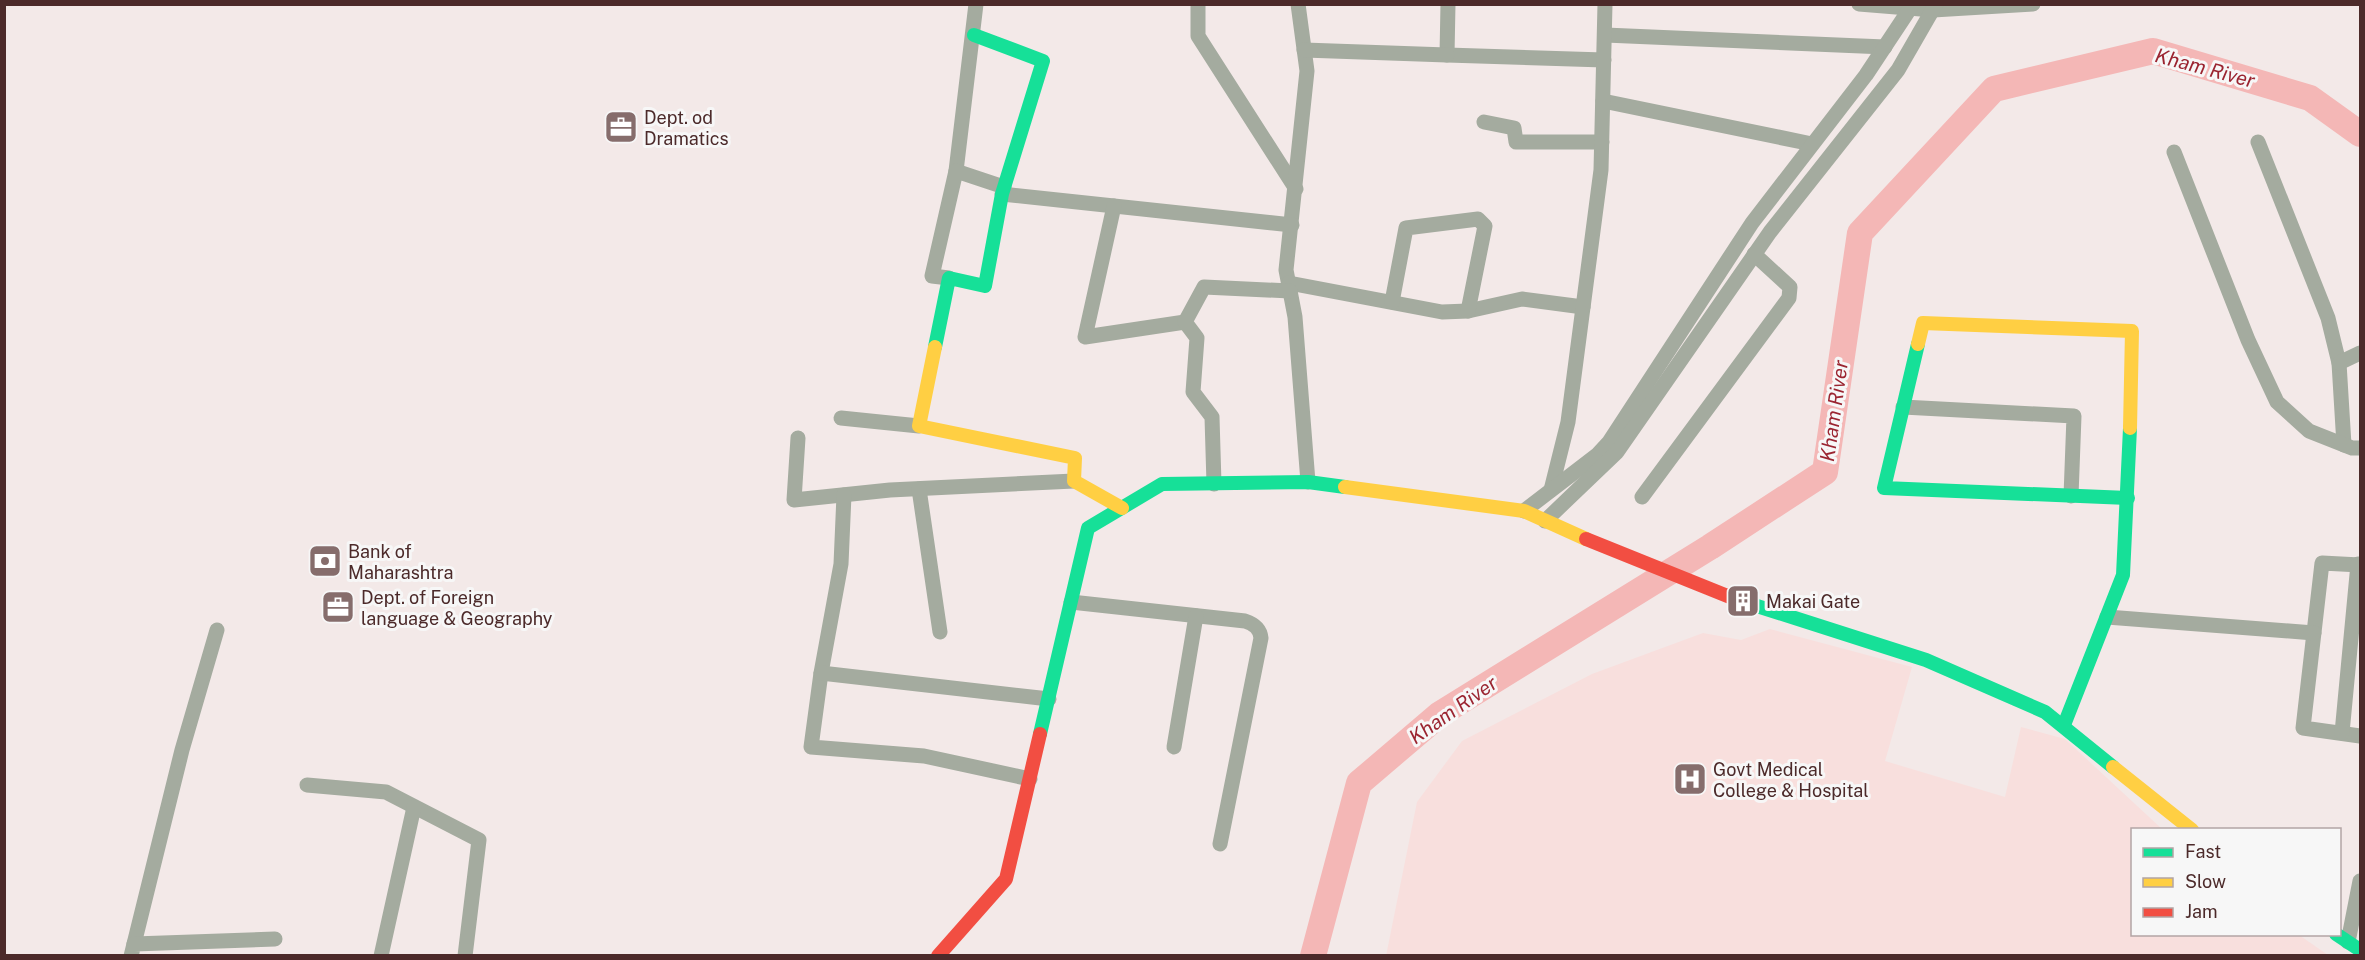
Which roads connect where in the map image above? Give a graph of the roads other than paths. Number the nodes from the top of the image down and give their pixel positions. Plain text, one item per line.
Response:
1 (976, 4) edge
2 (1198, 4) edge
3 (1298, 4) edge
4 (1448, 4) edge
5 (1605, 4) edge
6 (1859, 4) edge
7 (2033, 4) edge
8 (1912, 7) edge
9 (1935, 7) edge
10 (974, 35) junction
11 (1605, 35) junction
12 (1885, 47) junction
13 (1304, 50) junction
14 (1447, 55) junction
15 (1604, 60) junction
16 (1603, 100) junction
17 (1484, 122) dead end
18 (1602, 142) junction
19 (2258, 142) dead end
20 (1812, 144) junction
21 (2174, 152) dead end
22 (956, 171) junction
23 (1296, 189) junction
24 (1003, 191) junction
25 (1114, 206) junction
26 (1292, 225) junction
27 (1754, 254) junction
28 (949, 278) junction
29 (1290, 287) junction
30 (1392, 302) junction
31 (1583, 307) junction
32 (1468, 311) junction
33 (1185, 322) junction
34 (2361, 353) edge
35 (2339, 363) junction
36 (1903, 407) junction
37 (842, 418) dead end
38 (920, 426) junction
39 (798, 438) dead end
40 (2344, 445) junction
41 (2361, 448) edge
42 (1074, 481) junction
43 (1308, 482) junction
44 (1214, 483) junction
45 (919, 489) junction
46 (1551, 490) junction
47 (844, 495) junction
48 (2071, 495) junction
49 (1641, 497) dead end
50 (2128, 498) junction
51 (1122, 508) junction
52 (1524, 511) junction
53 (1545, 520) junction
54 (2359, 565) edge
55 (1730, 597) dead end
56 (1071, 602) junction
57 (1757, 606) dead end
58 (1196, 616) junction
59 (2107, 617) junction
60 (217, 630) dead end
61 (940, 632) dead end
62 (2314, 633) junction
63 (821, 673) junction
64 (1049, 699) junction
65 (2064, 725) junction
66 (2342, 733) junction
67 (2361, 736) edge
68 (1174, 747) dead end
69 (1030, 779) junction
70 (307, 785) dead end
71 (414, 807) junction
72 (2190, 828) edge
73 (1220, 844) dead end
74 (2361, 881) edge
75 (275, 939) dead end
76 (2348, 942) edge
77 (133, 950) edge
78 (381, 956) edge
79 (465, 956) edge
80 (938, 956) edge

1 - 10 street
2 - 23 street
3 - 13 street
4 - 14 street
5 - 11 street
6 - 8 street
7 - 9 street
8 - 9 street
8 - 12 street
9 - 27 street
10 - 22 street
10 - 24 street
11 - 12 street
11 - 15 street
12 - 20 street
13 - 14 street
13 - 23 street
14 - 15 street
15 - 16 street
16 - 18 street
16 - 20 street
17 - 18 street
18 - 31 street
19 - 35 street
20 - 46 street
21 - 40 street
22 - 24 street
22 - 28 street
23 - 26 street
24 - 25 street
24 - 28 street
25 - 26 street
25 - 33 street
26 - 29 street
27 - 49 street
27 - 53 street
28 - 38 street
29 - 30 street
29 - 33 street
29 - 43 street
30 - 32 street
30 - 32 street
31 - 32 street
31 - 46 street
33 - 44 street
34 - 35 street
35 - 40 street
36 - 48 street
36 - 48 street
36 - 50 street
37 - 38 street
38 - 42 street
39 - 47 street
40 - 41 street
42 - 45 street
42 - 51 street
43 - 44 street
43 - 52 street
44 - 51 street
45 - 47 street
45 - 61 street
46 - 52 street
47 - 63 street
48 - 50 street
50 - 59 street
51 - 56 street
52 - 53 street
53 - 55 street
54 - 62 street
54 - 66 street
56 - 58 street
56 - 64 street
57 - 65 street
58 - 68 street
58 - 73 street
59 - 62 street
59 - 65 street
60 - 77 street
62 - 66 street
63 - 64 street
63 - 69 street
64 - 69 street
65 - 72 street
66 - 67 street
69 - 80 street
70 - 71 street
71 - 78 street
71 - 79 street
74 - 76 street
75 - 77 street

